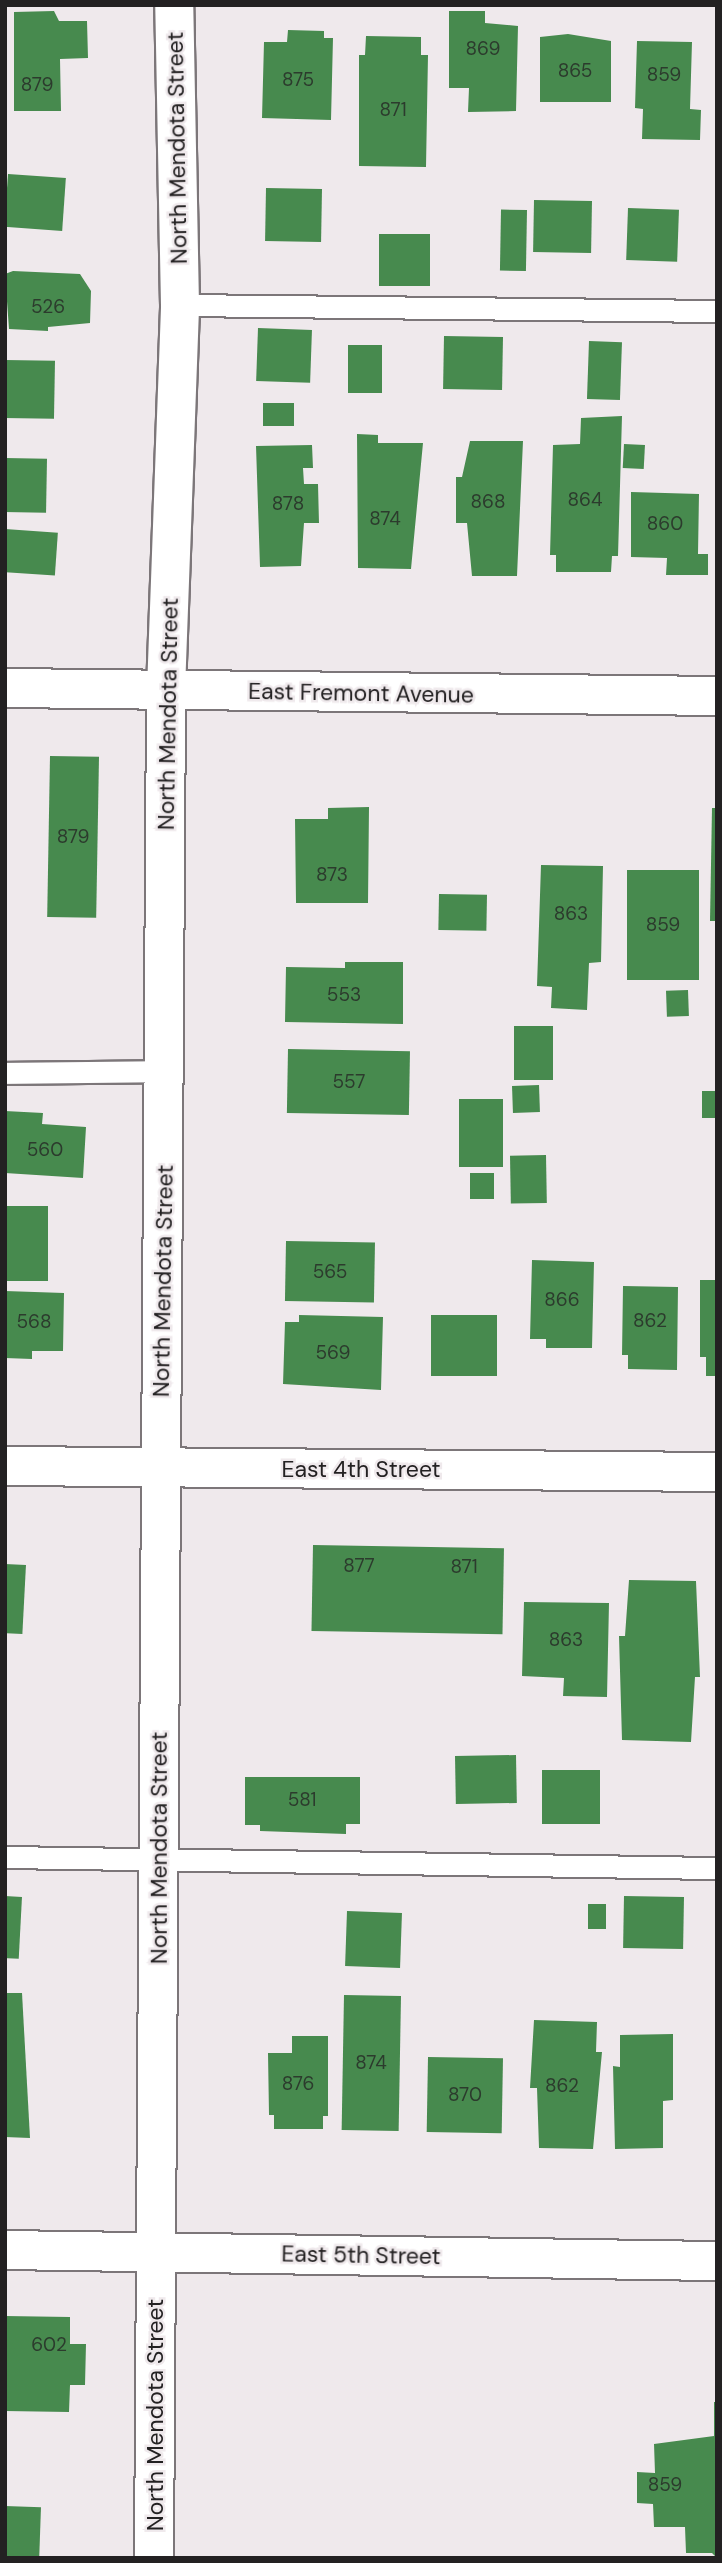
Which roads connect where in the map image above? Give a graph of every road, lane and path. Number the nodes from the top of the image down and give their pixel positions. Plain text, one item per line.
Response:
1 (174, 5) edge
2 (180, 305) junction
3 (717, 311) edge
4 (5, 688) edge
5 (166, 690) junction
6 (717, 696) edge
7 (167, 1071) junction
8 (5, 1073) edge
9 (5, 1466) edge
10 (160, 1466) junction
11 (717, 1472) edge
12 (5, 1857) edge
13 (160, 1857) junction
14 (717, 1868) edge
15 (5, 2250) edge
16 (156, 2253) junction
17 (717, 2261) edge
18 (154, 2558) edge

1 - 2 street, North Mendota Street
2 - 3 lane
2 - 5 street, North Mendota Street
4 - 5 street, East Fremont Avenue
5 - 6 street, East Fremont Avenue
5 - 7 street, North Mendota Street
7 - 8 lane
7 - 10 street, North Mendota Street
9 - 10 street, East 4th Street
10 - 11 street, East 4th Street
10 - 13 street, North Mendota Street
12 - 13 lane
13 - 14 lane
13 - 16 street, North Mendota Street
15 - 16 street, East 5th Street
16 - 17 street, East 5th Street
16 - 18 street, North Mendota Street

